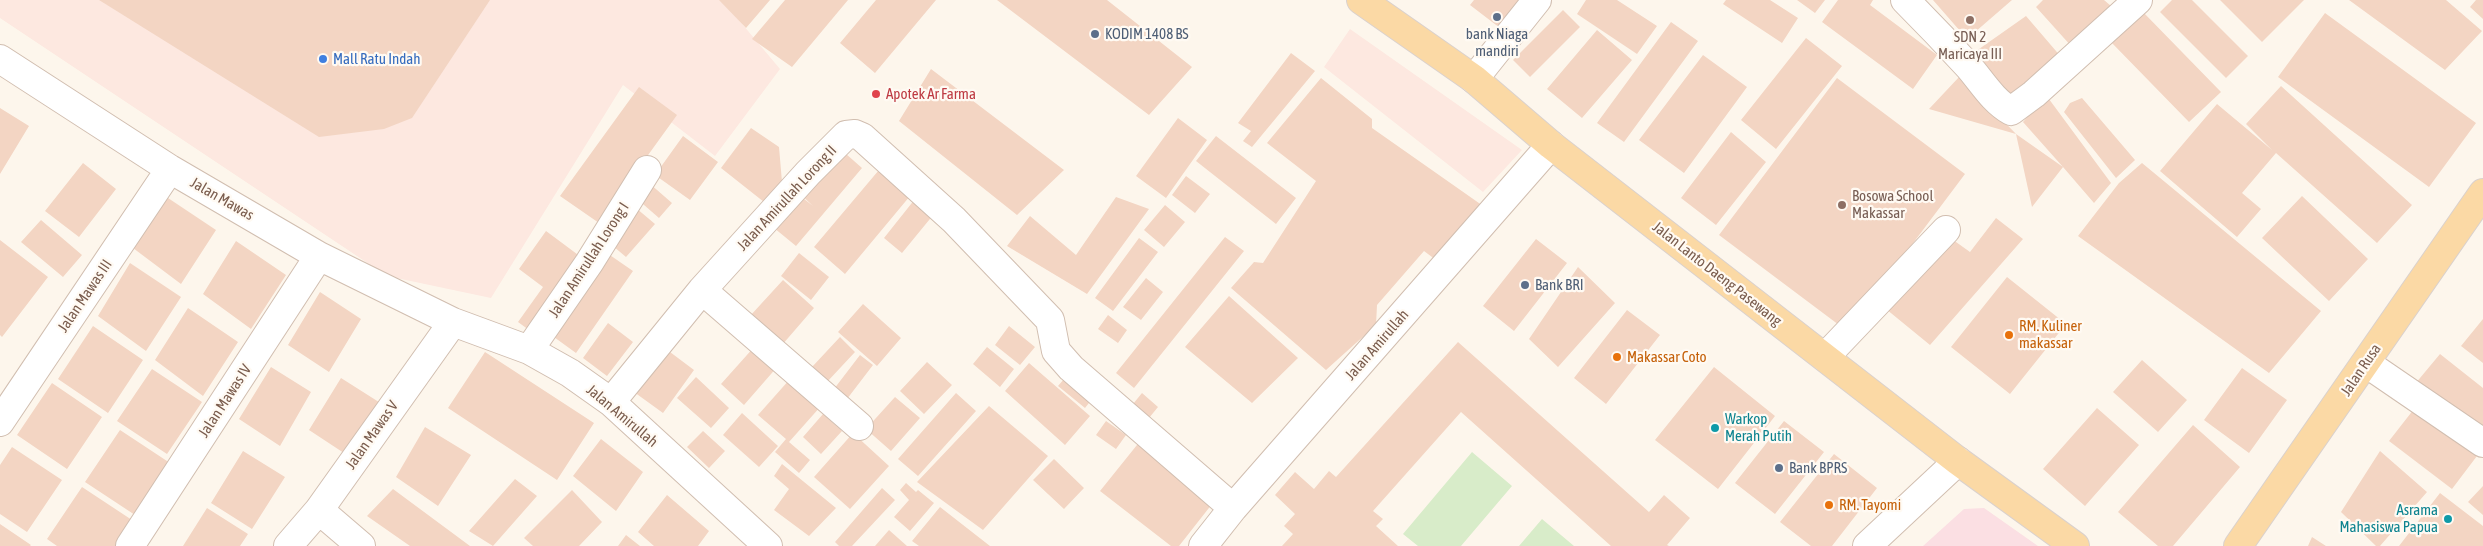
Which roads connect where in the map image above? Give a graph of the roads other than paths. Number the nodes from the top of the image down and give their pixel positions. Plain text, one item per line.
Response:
1 (1361, 0) edge
2 (1537, 0) edge
3 (1905, 0) edge
4 (2138, 0) edge
5 (0, 59) edge
6 (1474, 79) junction
7 (1552, 145) junction
8 (170, 169) junction
9 (647, 170) dead end
10 (2483, 193) edge
11 (1946, 230) dead end
12 (319, 256) junction
13 (702, 290) junction
14 (453, 322) junction
15 (529, 350) junction
16 (1826, 357) junction
17 (2366, 363) junction
18 (611, 402) junction
19 (0, 422) edge
20 (859, 426) dead end
21 (2483, 443) edge
22 (1958, 461) junction
23 (1233, 508) junction
24 (319, 510) junction
25 (130, 546) edge
26 (288, 546) edge
27 (361, 546) edge
28 (768, 546) edge
29 (1203, 546) edge
30 (1867, 546) edge
31 (2075, 546) edge
32 (2238, 546) edge

1 - 6 main road, Jalan Lanto Daeng Pasewang
2 - 6 street
3 - 4 street
5 - 8 street, Jalan Mawas
6 - 7 main road, Jalan Lanto Daeng Pasewang
7 - 16 main road, Jalan Lanto Daeng Pasewang
7 - 23 street, Jalan Amirullah
8 - 12 street, Jalan Mawas
8 - 19 street, Jalan Mawas III
9 - 15 street, Jalan Amirullah Lorong I
10 - 17 main road, Jalan Rusa
11 - 16 street
12 - 14 street, Jalan Mawas
12 - 25 street, Jalan Mawas IV
13 - 18 street, Jalan Amirullah Lorong II
13 - 20 street
13 - 23 street, Jalan Amirullah Lorong II
14 - 15 street, Jalan Amirullah
14 - 24 street, Jalan Mawas V
15 - 18 street, Jalan Amirullah
16 - 22 main road, Jalan Lanto Daeng Pasewang
17 - 21 street
17 - 32 main road, Jalan Rusa
18 - 28 street, Jalan Amirullah
22 - 30 street
22 - 31 main road, Jalan Lanto Daeng Pasewang
23 - 29 street, Jalan Amirullah
24 - 26 street, Jalan Mawas V
24 - 27 street

